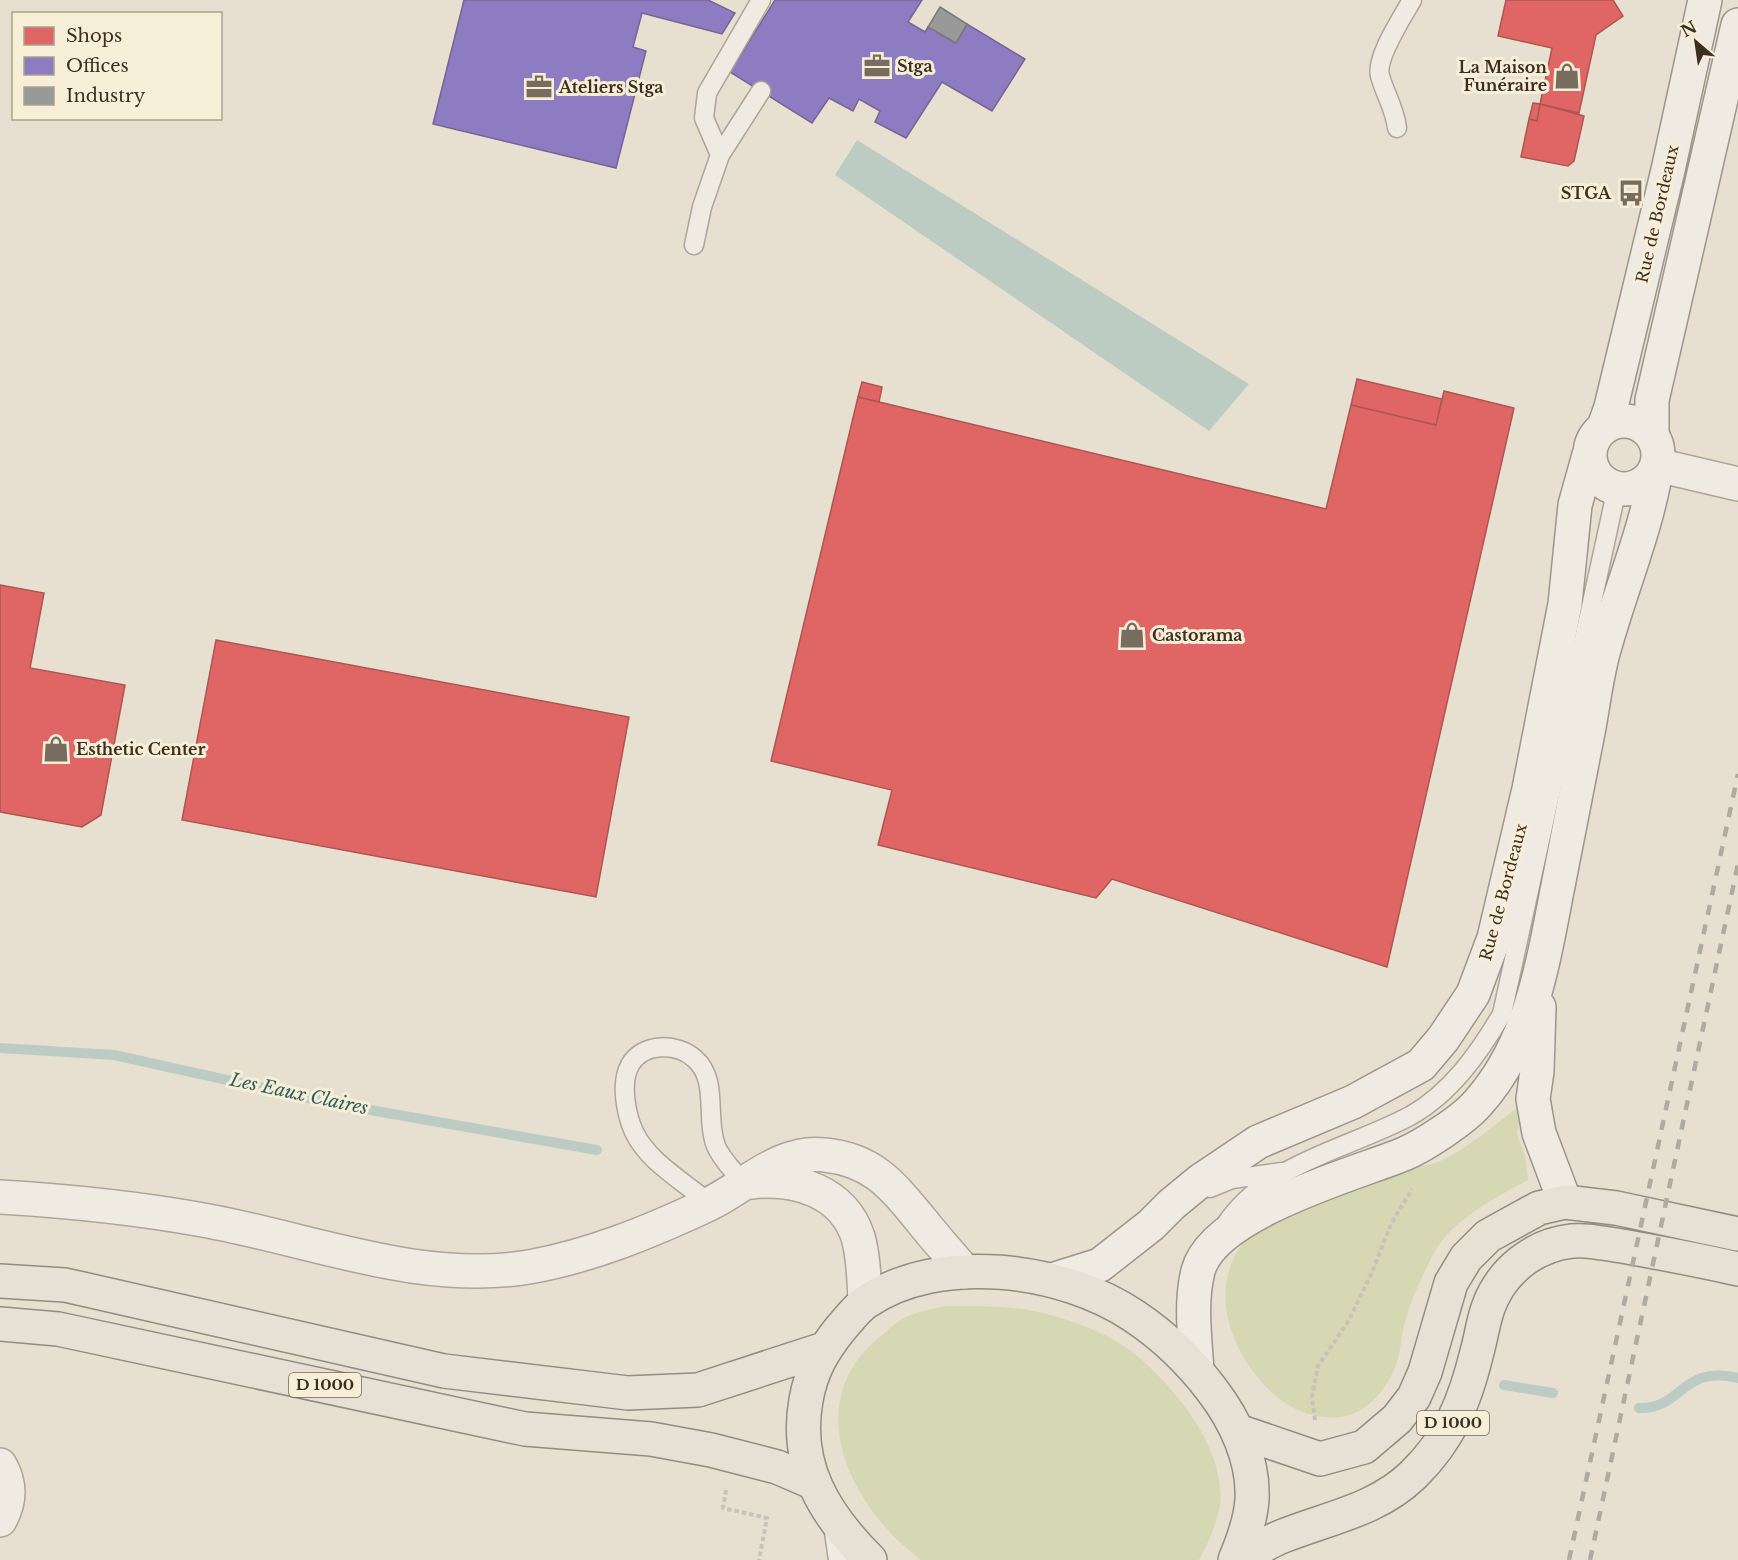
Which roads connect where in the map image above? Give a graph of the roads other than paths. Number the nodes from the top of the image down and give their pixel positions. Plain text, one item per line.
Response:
1 (762, 0) edge
2 (1412, 0) edge
3 (1705, 0) edge
4 (1738, 25) edge
5 (761, 91) dead end
6 (1397, 128) dead end
7 (720, 155) junction
8 (694, 245) dead end
9 (1597, 441) junction
10 (1654, 450) junction
11 (1738, 484) edge
12 (1617, 489) junction
13 (1540, 975) junction
14 (1283, 1172) junction
15 (743, 1183) junction
16 (0, 1197) edge
17 (1565, 1202) junction
18 (710, 1204) junction
19 (1172, 1204) junction
20 (1738, 1234) edge
21 (1212, 1246) junction
22 (1738, 1269) edge
23 (965, 1272) junction
24 (1052, 1280) junction
25 (0, 1281) edge
26 (865, 1302) junction
27 (0, 1324) edge
28 (824, 1349) junction
29 (1197, 1371) junction
30 (1238, 1431) junction
31 (0, 1465) edge
32 (812, 1482) junction
33 (0, 1520) edge
34 (854, 1556) edge
35 (1237, 1560) edge

1 - 7 lane
2 - 6 lane
3 - 9 main road, Rue de Bordeaux
4 - 10 main road
5 - 7 lane
7 - 8 lane
9 - 10 main road
9 - 12 main road
9 - 19 main road, Rue de Bordeaux
10 - 11 main road
10 - 12 main road
10 - 13 main road
12 - 14 lane
13 - 17 main road
13 - 21 main road
14 - 19 lane
14 - 21 lane
15 - 18 main road
15 - 18 lane
15 - 23 main road
15 - 26 main road
16 - 18 main road
17 - 20 main road, D 1000
17 - 30 main road, D 1000
19 - 24 main road, Rue de Bordeaux
21 - 29 main road
22 - 35 main road, D 1000
23 - 24 main road
23 - 26 main road
24 - 29 main road
25 - 28 main road, D 1000
26 - 28 main road
27 - 32 main road, D 1000
28 - 32 main road
29 - 30 main road
30 - 35 main road
31 - 33 main road
32 - 34 main road

